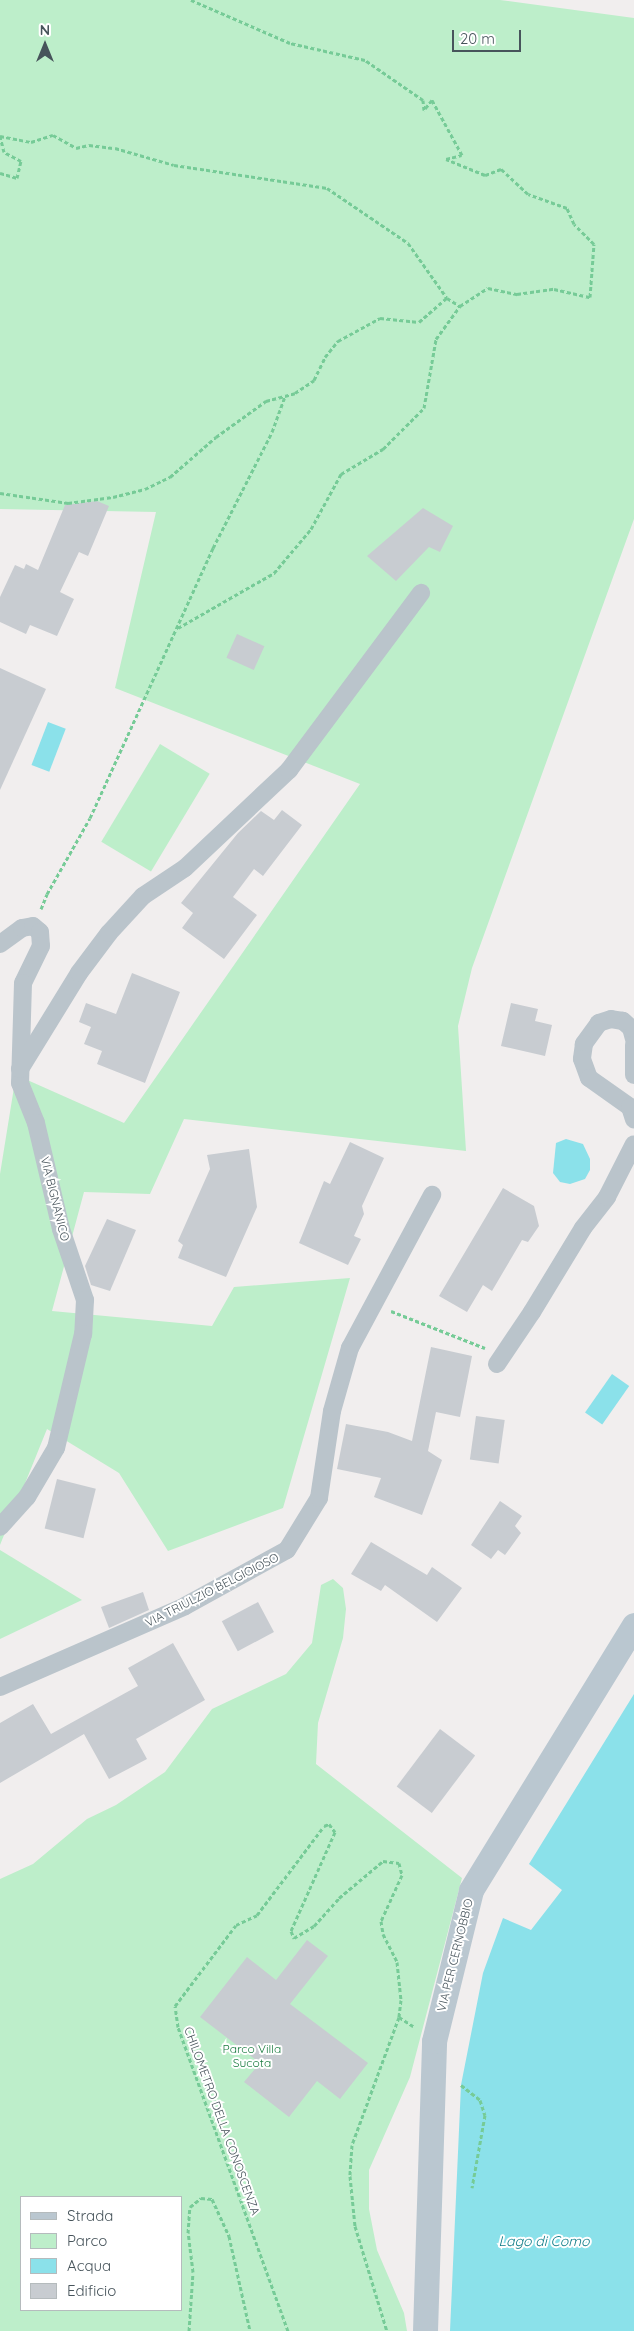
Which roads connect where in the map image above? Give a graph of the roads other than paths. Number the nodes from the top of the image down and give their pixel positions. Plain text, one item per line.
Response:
1 (421, 593) dead end
2 (0, 944) edge
3 (634, 1039) edge
4 (634, 1045) edge
5 (20, 1070) junction
6 (634, 1075) edge
7 (634, 1118) edge
8 (634, 1144) edge
9 (432, 1196) dead end
10 (498, 1361) road end
11 (0, 1527) edge
12 (634, 1624) edge
13 (0, 1687) edge
14 (425, 2331) edge

1 - 5 street
2 - 5 street, VIA BIGNANICO
3 - 7 street
4 - 6 street
5 - 11 street, VIA BIGNANICO
8 - 10 street
9 - 13 street, VIA TRIULZIO BELGIOIOSO
12 - 14 main road, VIA PER CERNOBBIO

